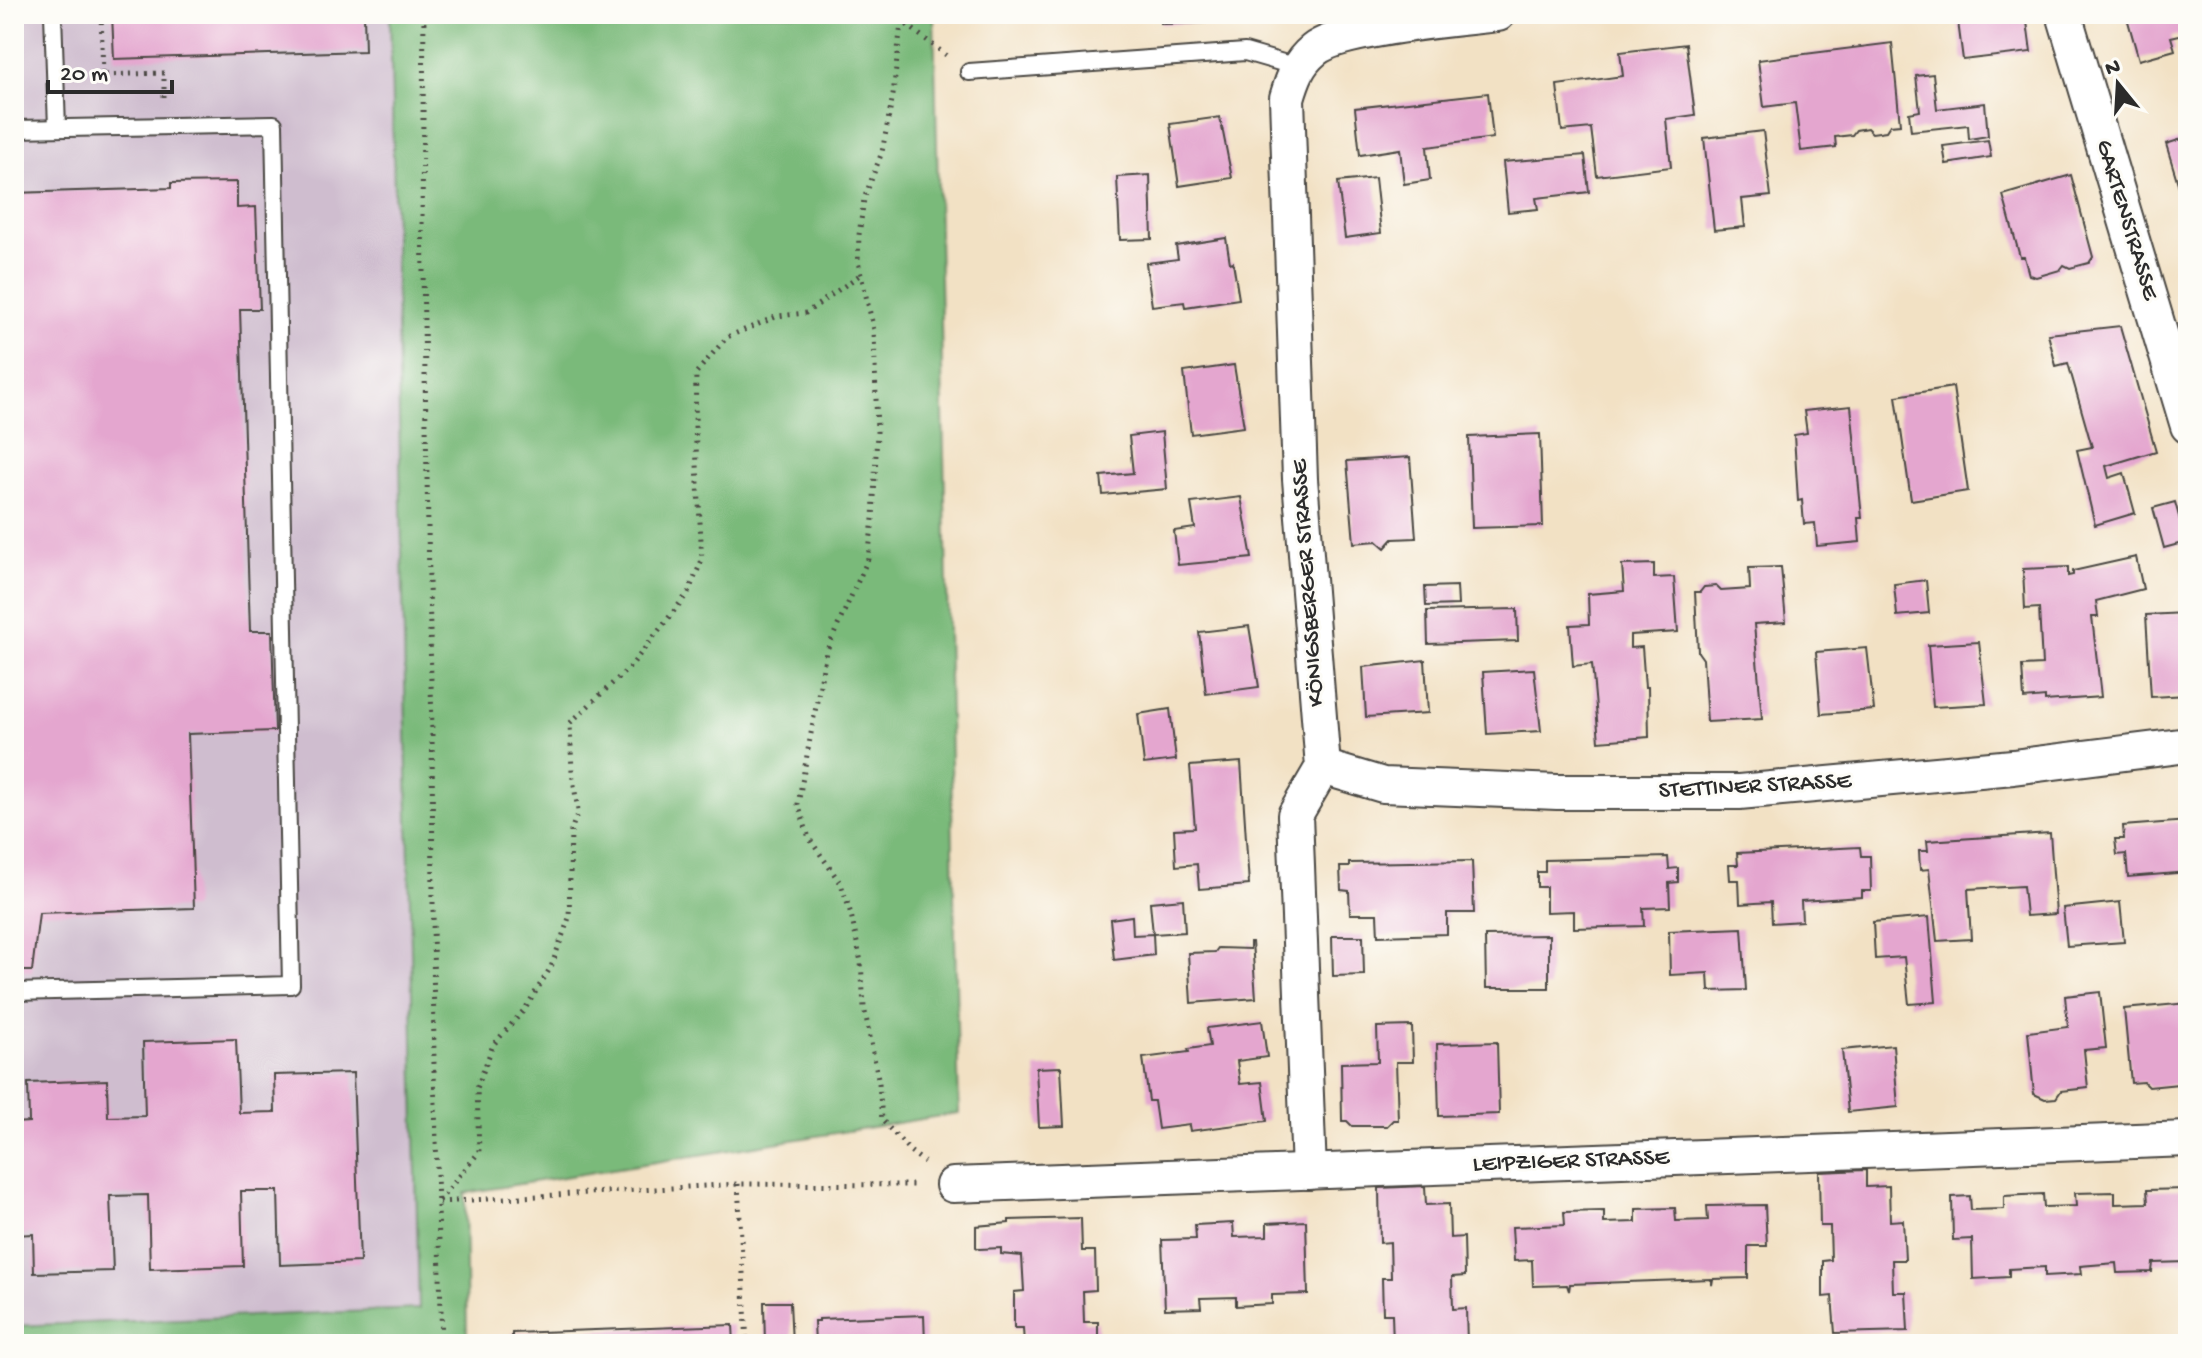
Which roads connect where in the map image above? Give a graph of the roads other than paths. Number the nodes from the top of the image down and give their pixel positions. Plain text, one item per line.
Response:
1 (53, 14) edge
2 (1498, 14) edge
3 (2064, 14) edge
4 (1342, 25) edge
5 (1297, 67) junction
6 (969, 72) road end
7 (57, 128) junction
8 (14, 129) edge
9 (2188, 426) edge
10 (2188, 745) edge
11 (1323, 767) junction
12 (14, 992) edge
13 (2188, 1139) edge
14 (1309, 1172) junction
15 (953, 1185) road end

1 - 7 lane
2 - 4 street
3 - 9 street, GARTENSTRASSE
4 - 5 street
5 - 6 lane
5 - 11 street, KÖNIGSBERGER STRASSE
7 - 8 lane
7 - 12 lane
10 - 11 street, STETTINER STRASSE
11 - 14 street
13 - 14 street, LEIPZIGER STRASSE
14 - 15 street, LEIPZIGER STRASSE

